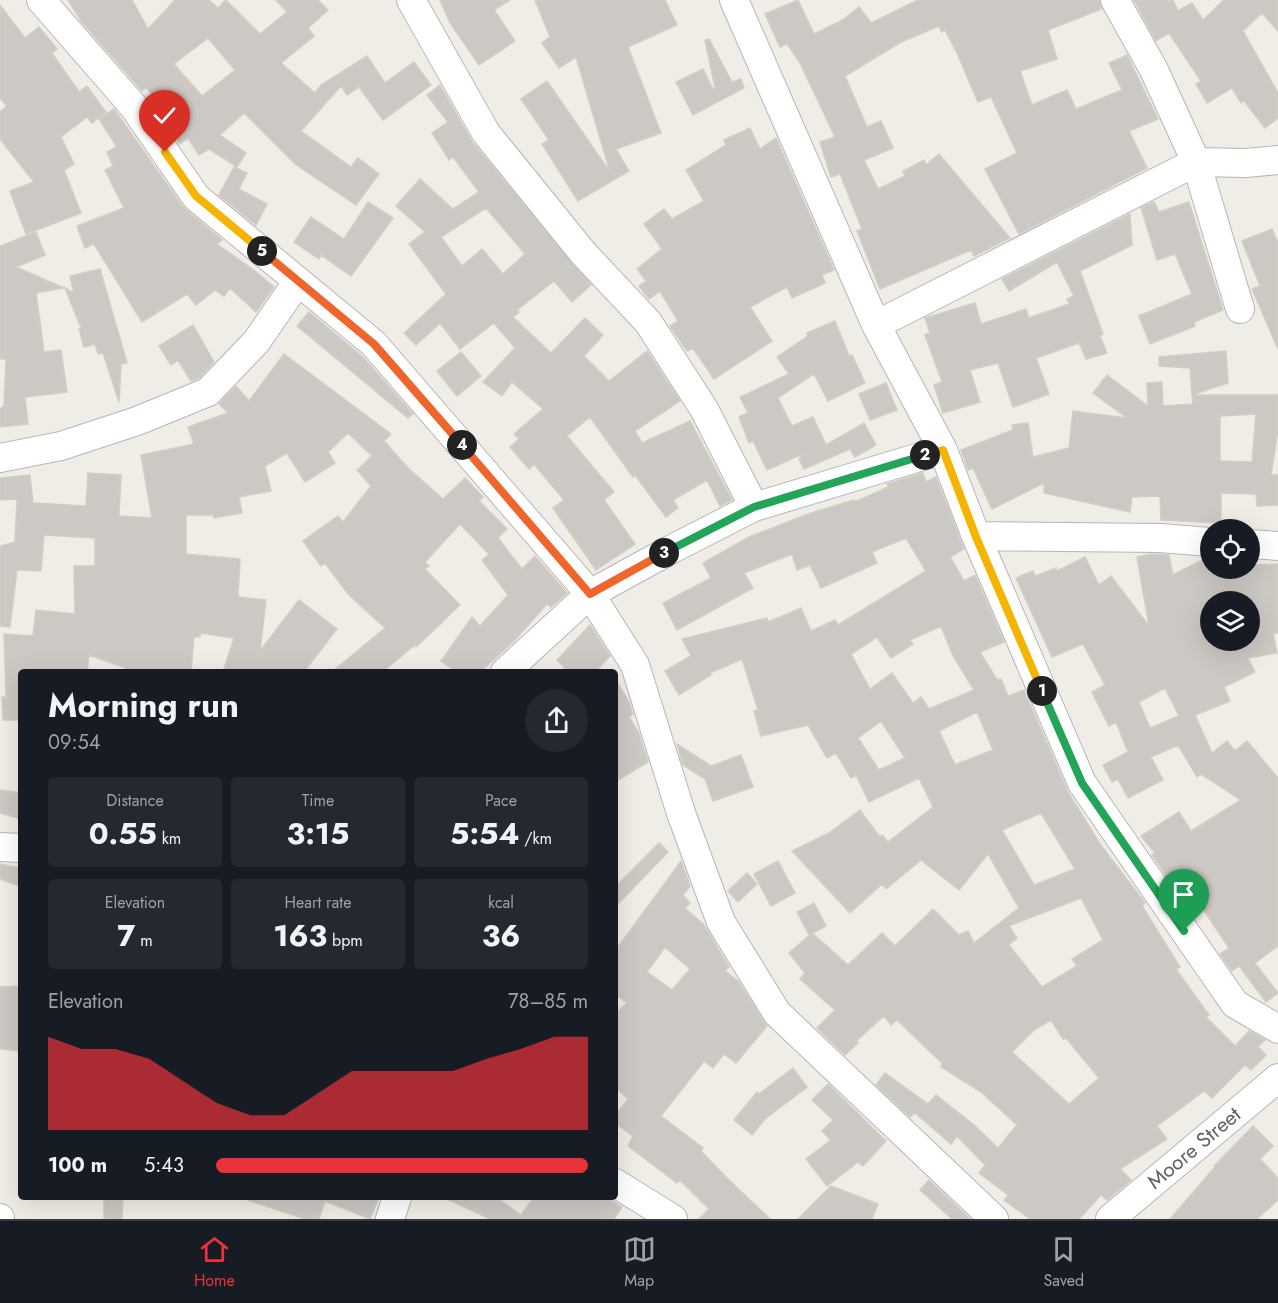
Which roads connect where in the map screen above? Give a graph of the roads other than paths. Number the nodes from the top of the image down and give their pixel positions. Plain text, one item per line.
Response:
1 (41, 0) edge
2 (411, 0) edge
3 (734, 0) edge
4 (1114, 0) edge
5 (1278, 160) edge
6 (1196, 162) junction
7 (298, 281) junction
8 (1240, 309) dead end
9 (876, 325) junction
10 (943, 450) junction
11 (0, 458) edge
12 (754, 507) junction
13 (976, 537) junction
14 (1200, 541) edge
15 (1260, 545) edge
16 (1278, 546) edge
17 (590, 594) junction
18 (508, 669) edge
19 (0, 847) edge
20 (18, 848) edge
21 (1278, 1029) edge
22 (1278, 1078) edge
23 (618, 1185) edge
24 (396, 1200) edge
25 (390, 1219) edge
26 (673, 1219) edge
27 (994, 1219) edge
28 (1110, 1219) edge

1 - 7 street
2 - 12 street
3 - 9 street
4 - 6 street
5 - 6 street
6 - 8 street
6 - 9 street
7 - 11 street
7 - 17 street
9 - 10 street
10 - 12 street
10 - 13 street
12 - 17 street
13 - 14 street
13 - 21 street
15 - 16 street
17 - 18 street
17 - 27 street
19 - 20 street
22 - 28 street, Moore Street
23 - 26 street
24 - 25 street

